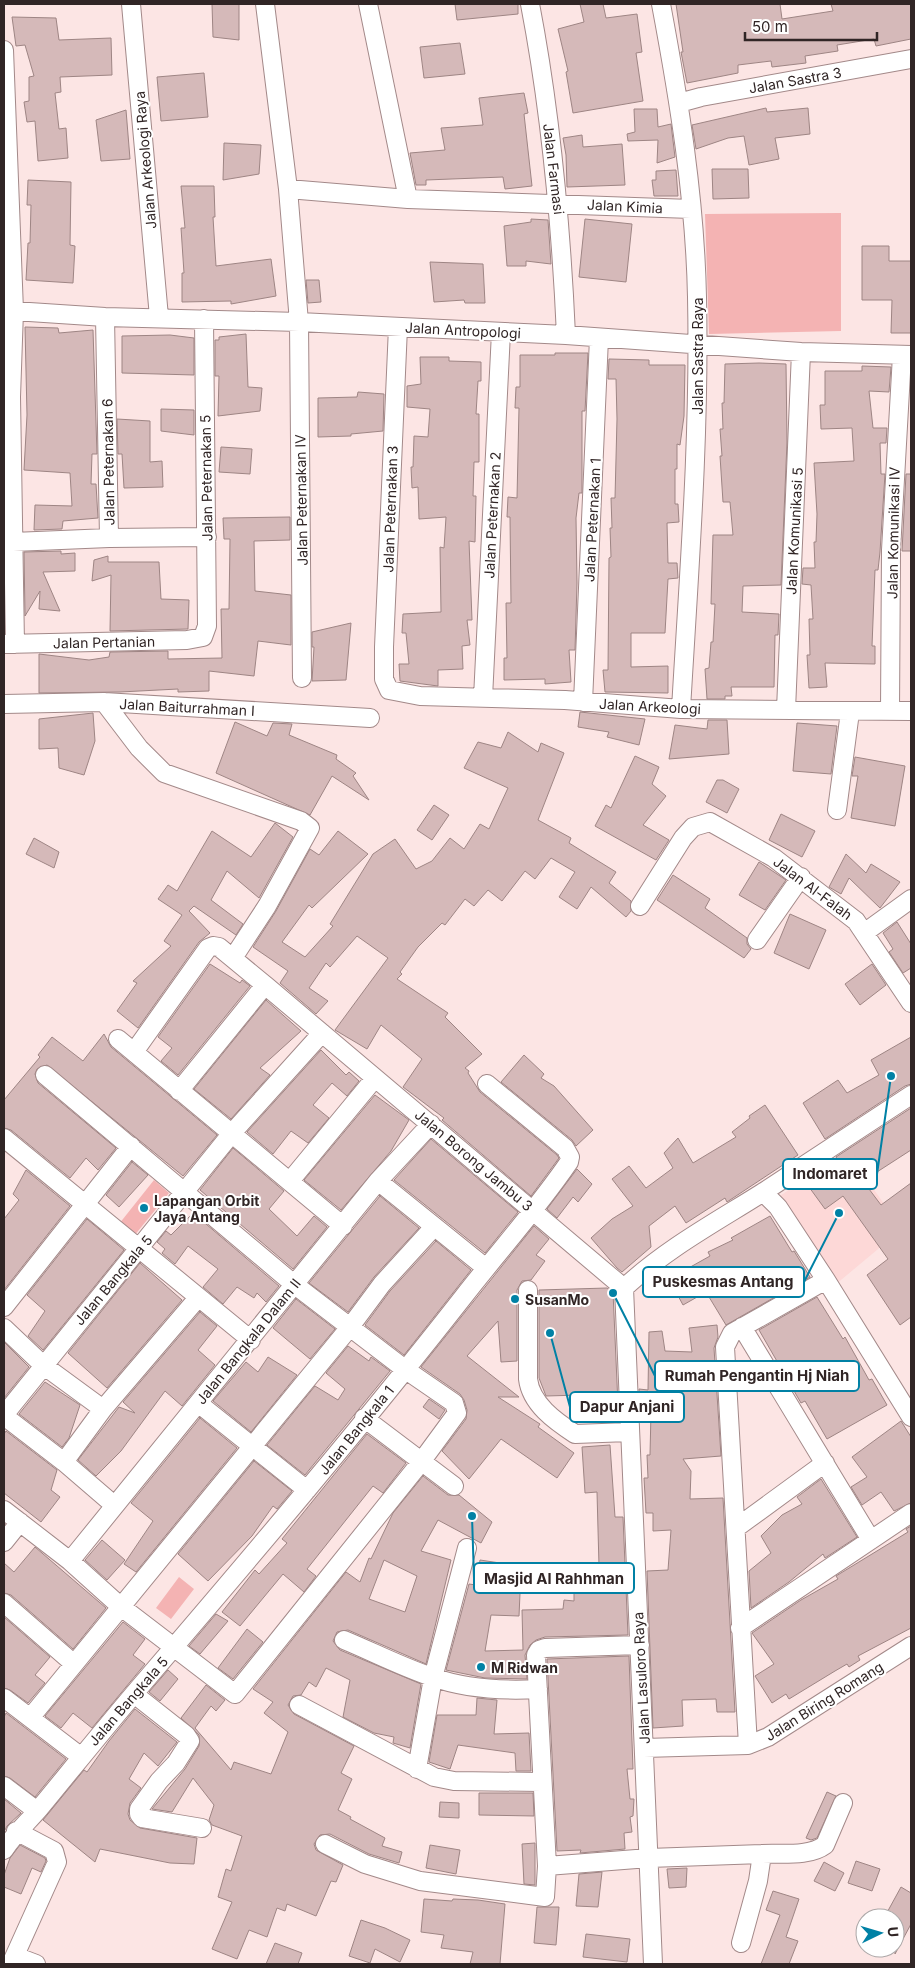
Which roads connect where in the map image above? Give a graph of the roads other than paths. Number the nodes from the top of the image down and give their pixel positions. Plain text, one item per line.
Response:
1 (130, 4) edge
2 (265, 4) edge
3 (368, 4) edge
4 (530, 4) edge
5 (661, 4) edge
6 (4, 50) edge
7 (911, 59) edge
8 (5, 99) edge
9 (679, 103) junction
10 (288, 189) junction
11 (408, 199) junction
12 (558, 203) junction
13 (691, 210) junction
14 (7, 214) edge
15 (14, 311) junction
16 (105, 317) junction
17 (159, 317) junction
18 (204, 320) junction
19 (298, 322) junction
20 (398, 327) junction
21 (501, 332) junction
22 (566, 336) junction
23 (599, 338) junction
24 (697, 345) junction
25 (801, 352) junction
26 (907, 355) edge
27 (7, 397) edge
28 (207, 537) junction
29 (109, 538) junction
30 (13, 542) junction
31 (203, 636) joint
32 (9, 644) edge
33 (302, 678) dead end
34 (389, 690) joint
35 (483, 698) junction
36 (104, 702) junction
37 (583, 702) junction
38 (4, 704) edge
39 (681, 709) junction
40 (786, 710) junction
41 (890, 711) junction
42 (911, 711) edge
43 (850, 712) junction
44 (370, 718) dead end
45 (837, 810) dead end
46 (801, 877) junction
47 (911, 899) edge
48 (640, 906) dead end
49 (864, 933) junction
50 (757, 940) dead end
51 (233, 958) junction
52 (265, 985) junction
53 (911, 1003) edge
54 (322, 1033) junction
55 (118, 1039) dead end
56 (134, 1052) junction
57 (45, 1075) dead end
58 (375, 1078) junction
59 (487, 1084) dead end
60 (179, 1091) junction
61 (911, 1095) edge
62 (431, 1124) junction
63 (232, 1133) junction
64 (4, 1138) edge
65 (131, 1146) junction
66 (290, 1181) junction
67 (378, 1182) junction
68 (185, 1192) junction
69 (763, 1192) junction
70 (85, 1203) junction
71 (534, 1210) junction
72 (343, 1226) junction
73 (433, 1228) junction
74 (138, 1250) junction
75 (486, 1268) junction
76 (826, 1280) junction
77 (295, 1285) junction
78 (624, 1288) junction
79 (528, 1290) dead end
80 (197, 1298) junction
81 (4, 1307) edge
82 (350, 1327) junction
83 (742, 1327) junction
84 (4, 1328) edge
85 (251, 1340) junction
86 (43, 1365) junction
87 (406, 1370) junction
88 (198, 1403) junction
89 (103, 1409) junction
90 (4, 1416) edge
91 (911, 1417) edge
92 (364, 1418) junction
93 (629, 1432) junction
94 (252, 1444) junction
95 (64, 1462) junction
96 (421, 1462) junction
97 (825, 1464) junction
98 (454, 1486) dead end
99 (307, 1490) junction
100 (114, 1505) junction
101 (4, 1510) edge
102 (911, 1513) edge
103 (20, 1522) junction
104 (736, 1528) junction
105 (871, 1540) junction
106 (4, 1542) edge
107 (467, 1548) dead end
108 (70, 1561) junction
109 (4, 1603) edge
110 (120, 1606) junction
111 (740, 1628) junction
112 (344, 1640) dead end
113 (640, 1646) junction
114 (911, 1646) edge
115 (174, 1647) junction
116 (73, 1663) junction
117 (433, 1678) junction
118 (538, 1689) junction
119 (134, 1694) junction
120 (4, 1698) edge
121 (299, 1704) dead end
122 (30, 1718) junction
123 (748, 1745) junction
124 (644, 1748) junction
125 (80, 1756) junction
126 (418, 1769) junction
127 (541, 1782) junction
128 (4, 1786) edge
129 (843, 1804) dead end
130 (37, 1811) junction
131 (202, 1828) dead end
132 (16, 1831) junction
133 (326, 1844) dead end
134 (4, 1850) edge
135 (762, 1854) junction
136 (649, 1858) junction
137 (547, 1866) junction
138 (741, 1943) dead end
139 (13, 1960) edge
140 (36, 1964) edge
141 (653, 1964) edge

1 - 17 street, Jalan Arkeologi Raya
2 - 10 street, Jalan Peternakan IV
3 - 11 street
4 - 12 street, Jalan Farmasi
5 - 9 street, Jalan Sastra Raya
6 - 8 street
7 - 9 street, Jalan Sastra 3
8 - 14 street
9 - 13 street, Jalan Sastra Raya
10 - 11 street, Jalan Kimia
10 - 19 street, Jalan Peternakan IV
11 - 12 street, Jalan Kimia
12 - 13 street, Jalan Kimia
12 - 22 street, Jalan Farmasi
13 - 24 street, Jalan Sastra Raya
14 - 15 street
15 - 16 street, Jalan Antropologi
15 - 27 street
16 - 17 street, Jalan Antropologi
16 - 29 street, Jalan Peternakan 6
17 - 18 street, Jalan Antropologi
18 - 19 street, Jalan Antropologi
18 - 28 street, Jalan Peternakan 5
19 - 20 street, Jalan Antropologi
19 - 33 street, Jalan Peternakan IV
20 - 21 street, Jalan Antropologi
20 - 34 street, Jalan Peternakan 3
21 - 22 street, Jalan Antropologi
21 - 35 street, Jalan Peternakan 2
22 - 23 street, Jalan Antropologi
23 - 24 street, Jalan Antropologi
23 - 37 street, Jalan Peternakan 1
24 - 25 street, Jalan Antropologi
24 - 39 street, Jalan Sastra Raya
25 - 26 street, Jalan Antropologi
25 - 40 street, Jalan Komunikasi 5
26 - 41 street, Jalan Komunikasi IV
27 - 30 street
28 - 29 street, Jalan Peternakan 6
28 - 31 street, Jalan Peternakan 5
29 - 30 street
30 - 32 street
31 - 32 street, Jalan Pertanian
34 - 35 street, Jalan Arkeologi
35 - 37 street, Jalan Arkeologi
36 - 38 street, Jalan Baiturrahman I
36 - 44 street, Jalan Baiturrahman I
36 - 51 street
37 - 39 street, Jalan Arkeologi
39 - 40 street, Jalan Arkeologi
40 - 43 street, Jalan Arkeologi
41 - 42 street, Jalan Arkeologi
41 - 43 street, Jalan Arkeologi
43 - 45 street
46 - 48 street, Jalan Al-Falah
46 - 49 street, Jalan Al-Falah
46 - 50 street
47 - 49 street
49 - 53 street, Jalan Al-Falah
51 - 52 street, Jalan Borong Jambu 3
51 - 56 street, Jalan Borong Jambu 3
52 - 54 street, Jalan Borong Jambu 3
52 - 60 street
54 - 58 street, Jalan Borong Jambu 3
54 - 63 street, Jalan Bangkala 5
55 - 56 street
56 - 60 street
57 - 65 street
58 - 62 street, Jalan Borong Jambu 3
58 - 66 street
59 - 71 street, Jalan Bangkala 1
60 - 63 street
61 - 69 street
62 - 67 street, Jalan Bangkala Dalam II
62 - 71 street, Jalan Borong Jambu 3
63 - 66 street
63 - 68 street, Jalan Bangkala 5
64 - 70 street
65 - 68 street
65 - 70 street
66 - 72 street
67 - 72 street, Jalan Bangkala Dalam II
67 - 73 street
68 - 74 street, Jalan Bangkala 5
68 - 77 street
69 - 76 street
69 - 78 street
70 - 74 street
70 - 81 street
71 - 75 street, Jalan Bangkala 1
71 - 78 street, Jalan Borong Jambu 3
72 - 77 street, Jalan Bangkala Dalam II
73 - 75 street
73 - 82 street
74 - 80 street
74 - 86 street, Jalan Bangkala 5
75 - 87 street, Jalan Bangkala 1
76 - 83 street
76 - 91 street
77 - 82 street
77 - 85 street, Jalan Bangkala Dalam II
78 - 93 street, Jalan Lasuloro Raya
79 - 93 street
80 - 85 street
80 - 89 street
82 - 87 street
82 - 94 street
83 - 97 street
83 - 104 street
84 - 86 street
85 - 88 street, Jalan Bangkala Dalam II
86 - 89 street
86 - 90 street, Jalan Bangkala 5
87 - 92 street, Jalan Bangkala 1
87 - 96 street
88 - 94 street
88 - 100 street, Jalan Bangkala Dalam II
89 - 95 street
90 - 95 street
92 - 96 street
92 - 99 street, Jalan Bangkala 1
93 - 113 street, Jalan Lasuloro Raya
94 - 99 street
94 - 110 street
95 - 100 street
96 - 98 street
96 - 115 street
97 - 104 street
97 - 105 street
99 - 115 street, Jalan Bangkala 1
100 - 108 street, Jalan Bangkala Dalam II
101 - 103 street, Jalan Bangkala 5
102 - 105 street
103 - 106 street
103 - 108 street, Jalan Bangkala 5
104 - 111 street
105 - 111 street
107 - 117 street
108 - 110 street, Jalan Bangkala 5
109 - 116 street
110 - 115 street, Jalan Bangkala 5
110 - 116 street
111 - 123 street
112 - 117 street
113 - 118 street
113 - 124 street, Jalan Lasuloro Raya
114 - 123 street, Jalan Biring Romang
115 - 119 street, Jalan Bangkala 5
116 - 122 street
117 - 118 street
117 - 126 street
118 - 127 street
119 - 125 street, Jalan Bangkala 5
119 - 131 street
120 - 122 street, Jalan Bangkala 5
121 - 126 street
122 - 125 street, Jalan Bangkala 5
123 - 124 street, Jalan Biring Romang
124 - 136 street, Jalan Lasuloro Raya
125 - 130 street
126 - 127 street
127 - 137 street
128 - 130 street
129 - 135 street
130 - 132 street
132 - 134 street
132 - 139 street
133 - 137 street
135 - 136 street
135 - 138 street
136 - 137 street
136 - 141 street, Jalan Lasuloro Raya
139 - 140 street

